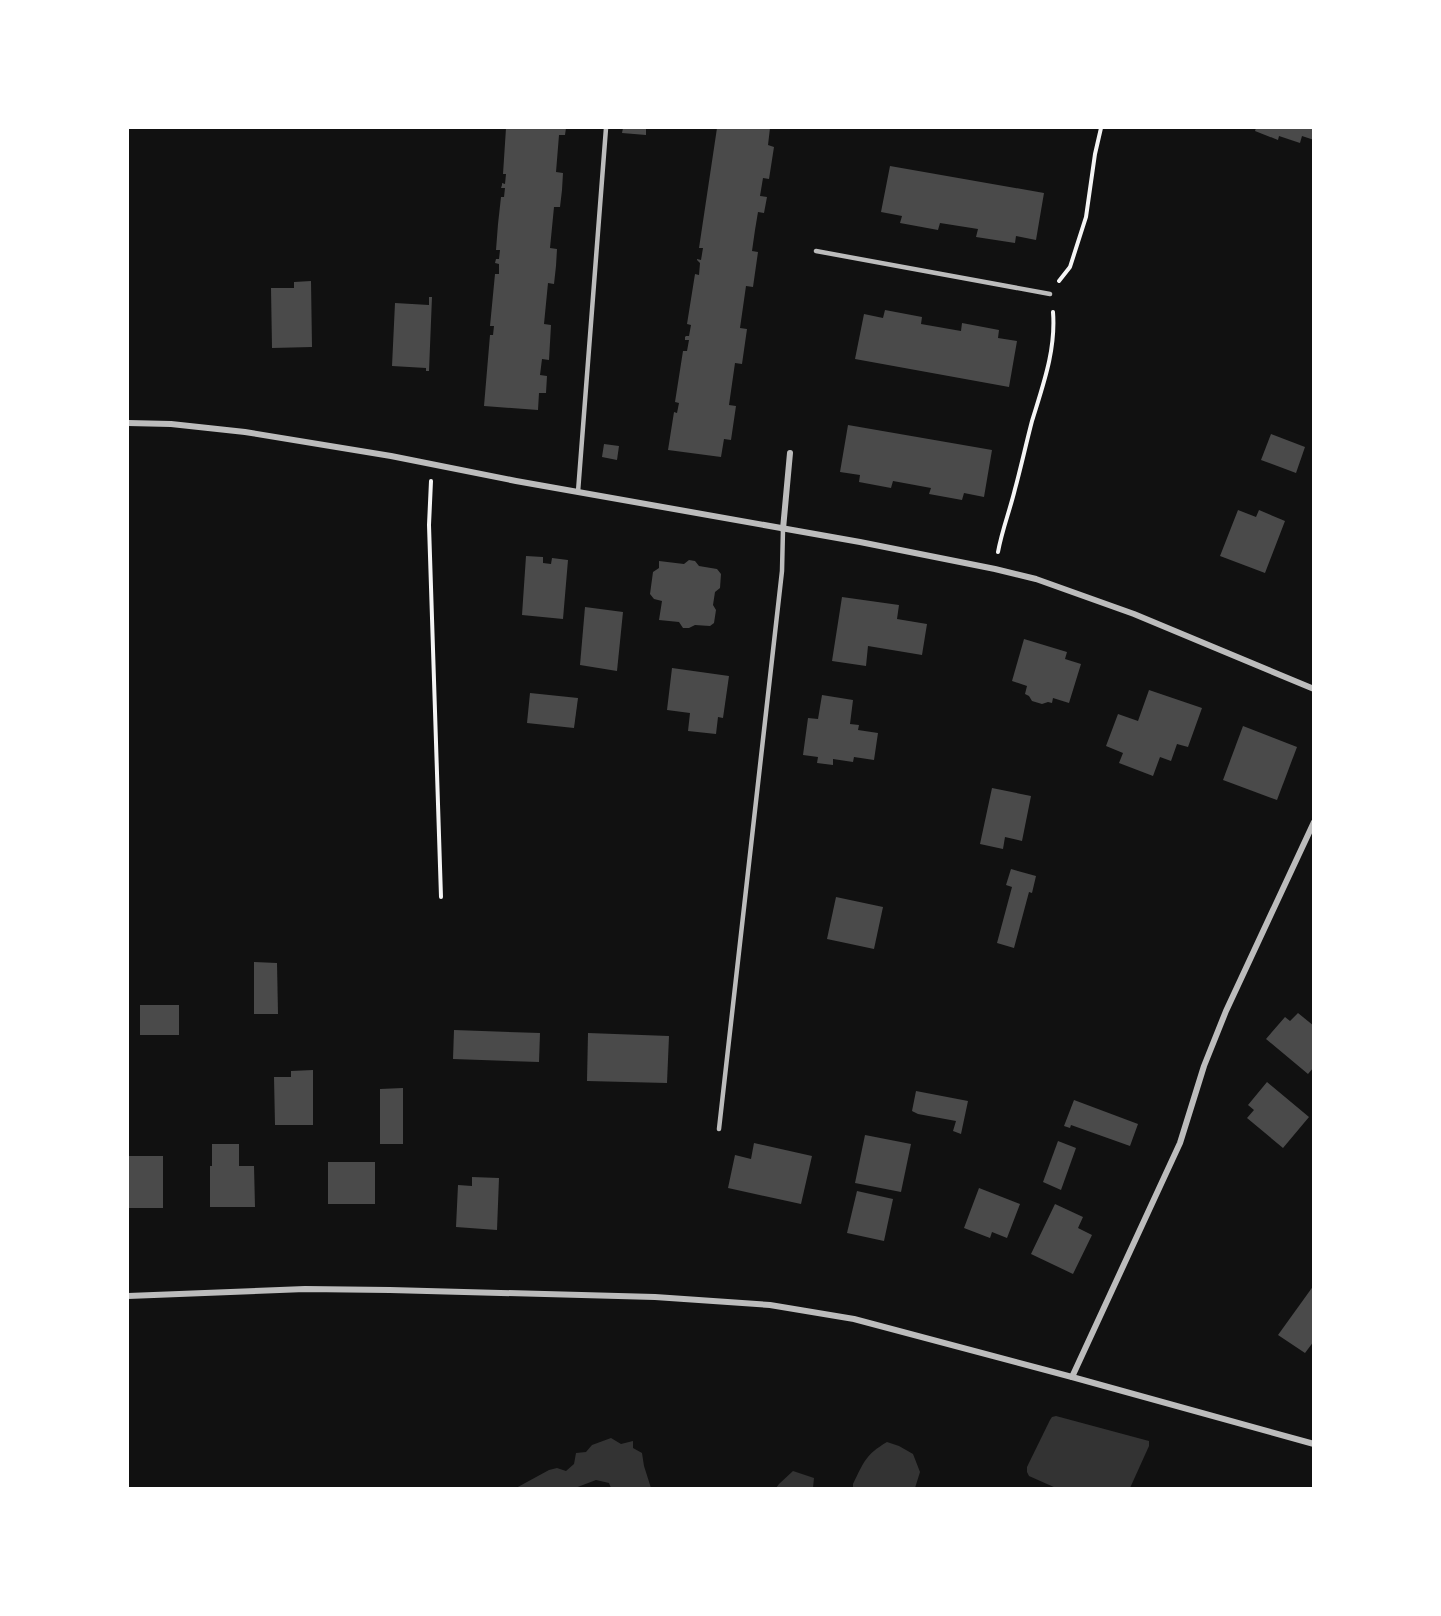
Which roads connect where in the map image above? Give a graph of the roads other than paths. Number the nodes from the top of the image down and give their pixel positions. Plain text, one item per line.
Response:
1 (606, 128) edge
2 (816, 251) dead end
3 (1050, 294) road end
4 (128, 423) edge
5 (790, 453) dead end
6 (578, 492) junction
7 (783, 529) junction
8 (1314, 689) edge
9 (1314, 822) edge
10 (718, 1129) dead end
11 (128, 1296) edge
12 (1072, 1377) junction
13 (1314, 1444) edge

1 - 6 lane
2 - 3 lane
4 - 6 street
5 - 7 street
6 - 7 street
7 - 8 street
7 - 10 lane
9 - 12 street
11 - 12 street
12 - 13 street

